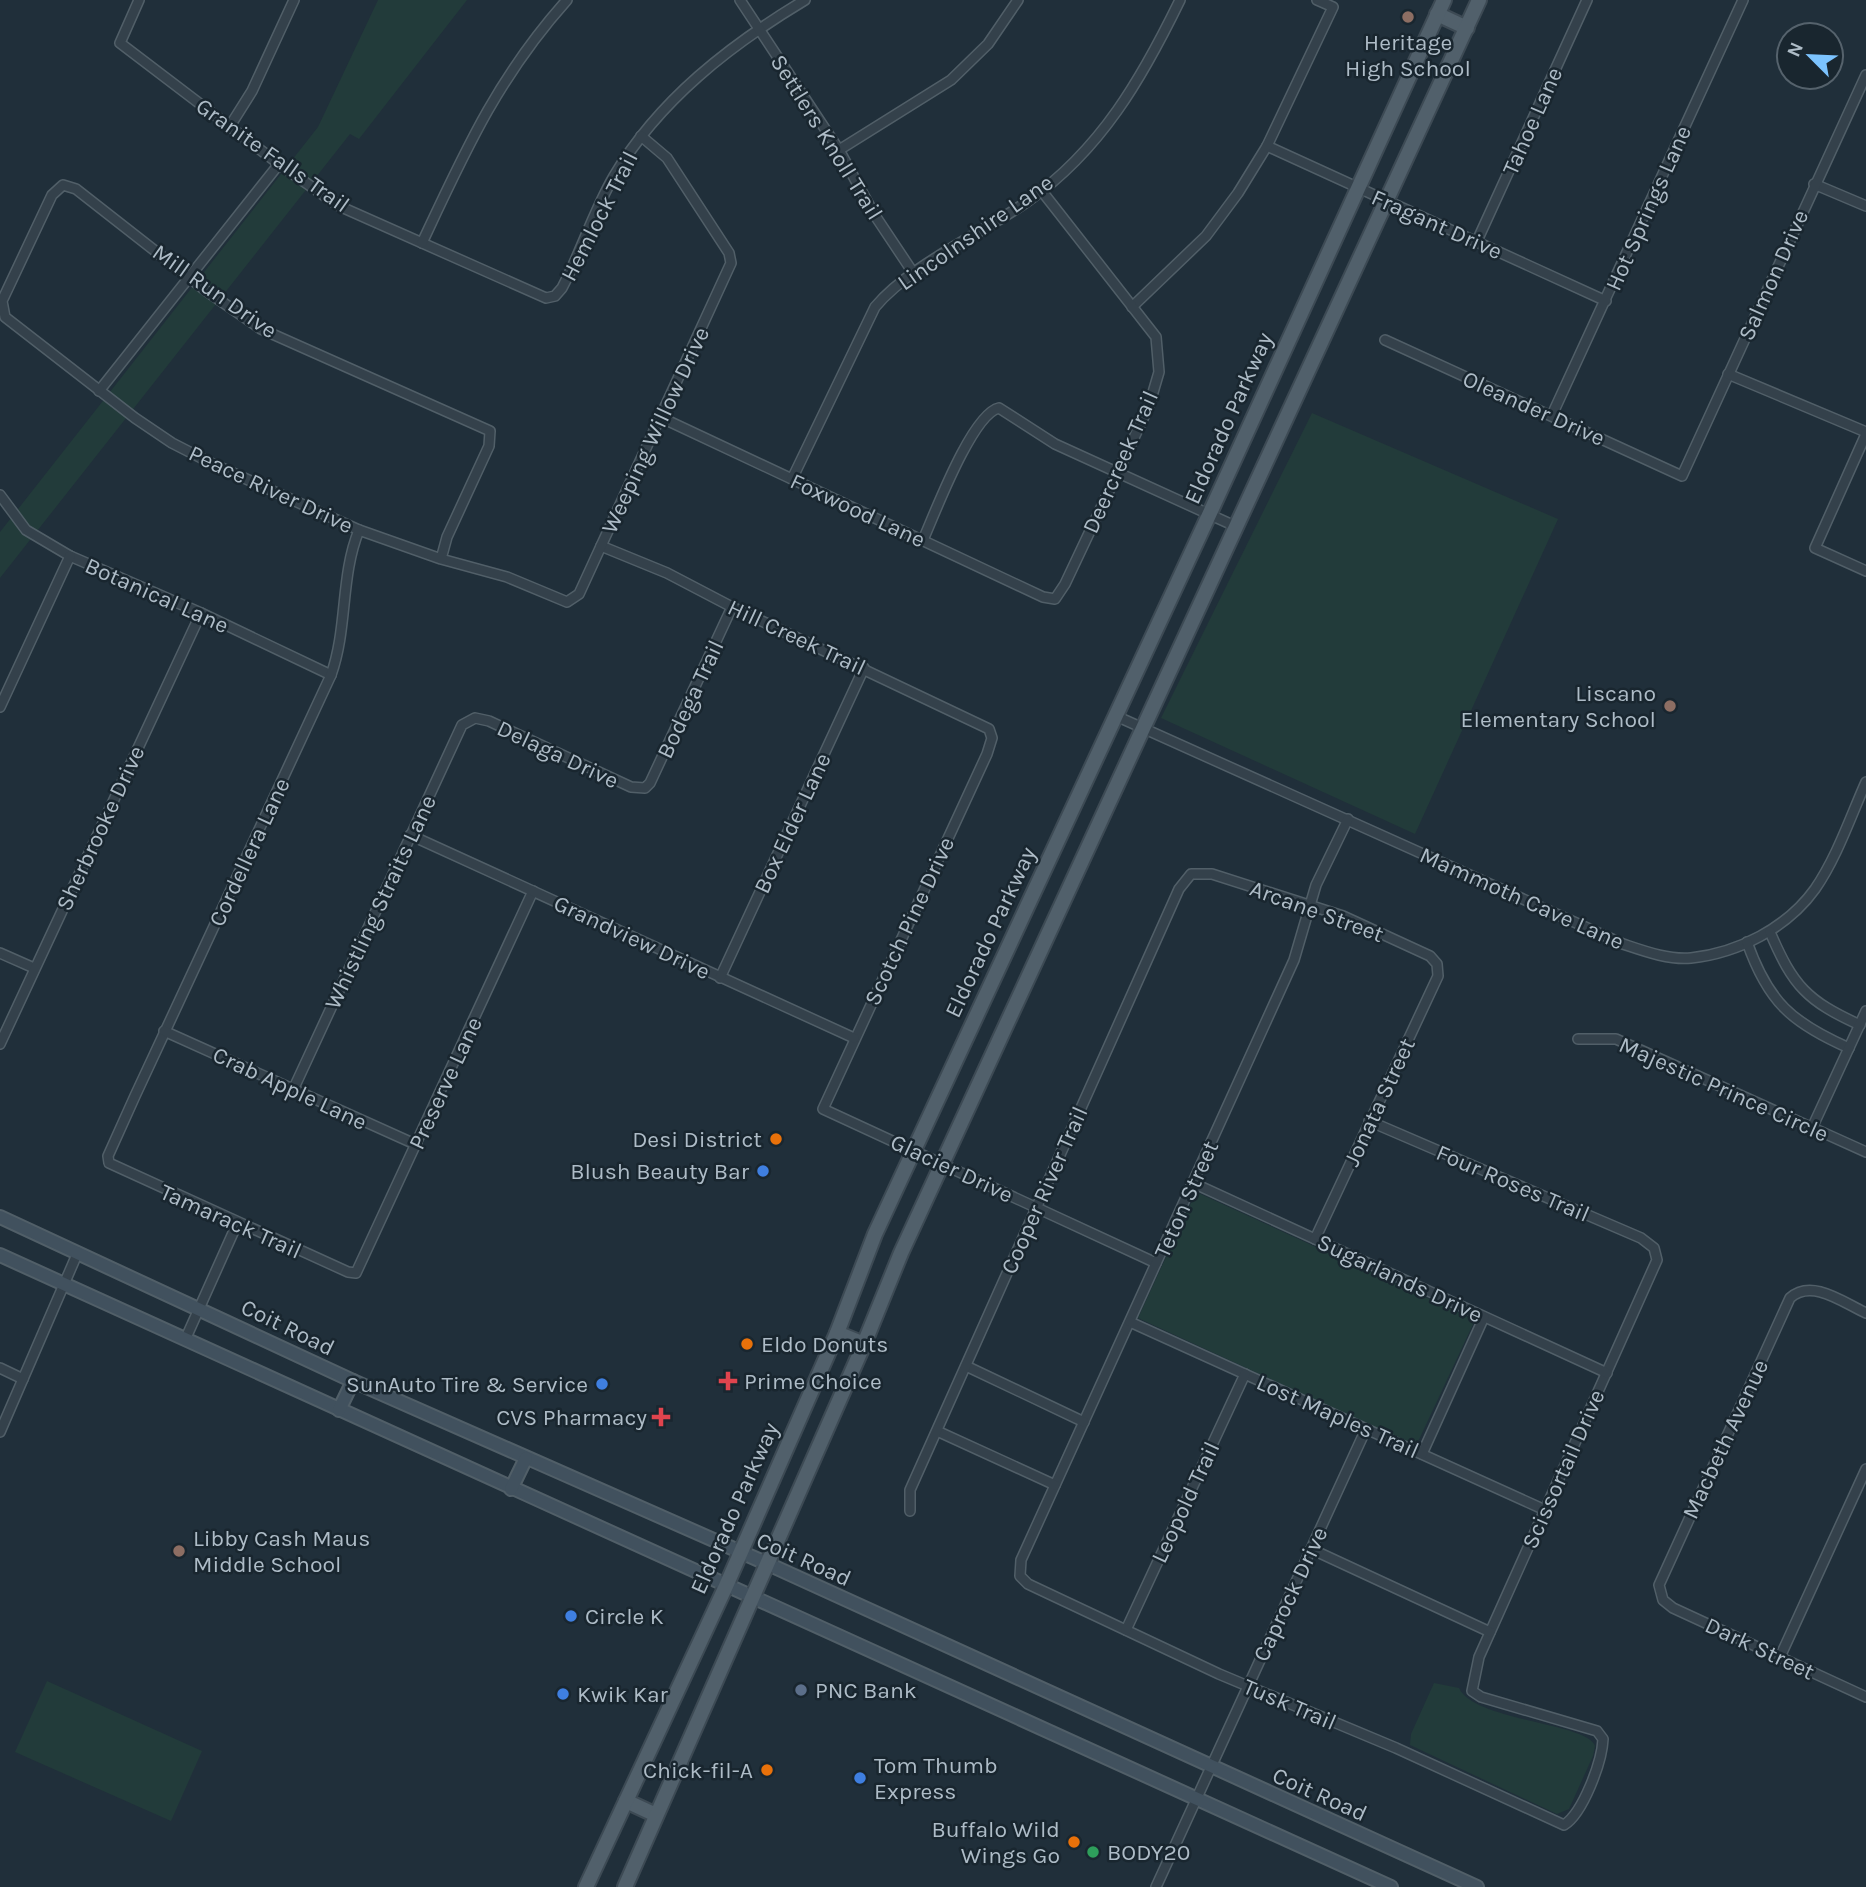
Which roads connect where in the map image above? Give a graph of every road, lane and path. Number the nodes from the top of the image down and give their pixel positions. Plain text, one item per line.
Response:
1 (139, 0) edge
2 (294, 0) edge
3 (567, 0) edge
4 (740, 0) edge
5 (805, 0) edge
6 (1018, 0) edge
7 (1180, 0) edge
8 (1317, 0) edge
9 (1444, 0) edge
10 (1479, 0) edge
11 (1587, 0) edge
12 (1743, 0) edge
13 (1437, 14) junction
14 (759, 28) junction
15 (1466, 28) junction
16 (1866, 75) edge
17 (230, 126) junction
18 (641, 136) junction
19 (1267, 146) junction
20 (839, 150) junction
21 (279, 164) junction
22 (1814, 184) junction
23 (1358, 189) junction
24 (1041, 190) junction
25 (1388, 202) junction
26 (1866, 206) edge
27 (1477, 241) junction
28 (422, 243) junction
29 (914, 274) junction
30 (189, 278) junction
31 (552, 298) joint
32 (1606, 300) junction
33 (1132, 307) junction
34 (2, 312) joint
35 (1385, 340) dead end
36 (1728, 374) junction
37 (99, 391) junction
38 (1552, 415) junction
39 (662, 418) junction
40 (1866, 433) edge
41 (1118, 472) junction
42 (1682, 476) joint
43 (792, 479) junction
44 (0, 495) edge
45 (1209, 515) junction
46 (1237, 527) junction
47 (359, 530) junction
48 (923, 540) junction
49 (601, 546) junction
50 (69, 556) junction
51 (441, 559) junction
52 (1866, 571) edge
53 (1055, 598) joint
54 (574, 600) joint
55 (732, 607) junction
56 (201, 613) junction
57 (864, 668) junction
58 (331, 675) junction
59 (0, 707) edge
60 (1116, 716) junction
61 (472, 718) joint
62 (1144, 727) junction
63 (991, 732) joint
64 (1866, 782) edge
65 (645, 788) joint
66 (1348, 819) junction
67 (411, 835) junction
68 (1191, 874) joint
69 (533, 891) junction
70 (1311, 905) junction
71 (1770, 932) junction
72 (1747, 942) junction
73 (0, 953) edge
74 (1437, 964) joint
75 (34, 968) junction
76 (720, 978) junction
77 (1866, 1011) edge
78 (1860, 1025) junction
79 (164, 1031) junction
80 (855, 1038) junction
81 (1578, 1039) dead end
82 (0, 1044) edge
83 (1849, 1048) junction
84 (293, 1090) junction
85 (823, 1109) joint
86 (1369, 1121) junction
87 (1812, 1128) junction
88 (416, 1145) junction
89 (914, 1150) junction
90 (1866, 1152) edge
91 (109, 1163) joint
92 (942, 1164) junction
93 (1193, 1183) junction
94 (1037, 1208) junction
95 (0, 1217) edge
96 (237, 1224) junction
97 (1315, 1239) junction
98 (1654, 1248) joint
99 (78, 1252) junction
100 (0, 1255) edge
101 (1157, 1263) junction
102 (356, 1273) joint
103 (64, 1284) junction
104 (199, 1307) junction
105 (1866, 1313) edge
106 (1484, 1317) junction
107 (1130, 1322) junction
108 (837, 1333) junction
109 (185, 1340) junction
110 (864, 1344) junction
111 (966, 1366) junction
112 (0, 1368) edge
113 (1607, 1373) junction
114 (1245, 1374) junction
115 (23, 1379) junction
116 (353, 1381) junction
117 (339, 1410) junction
118 (1084, 1422) junction
119 (1366, 1429) junction
120 (937, 1431) junction
121 (0, 1432) edge
122 (1422, 1454) junction
123 (526, 1458) junction
124 (1866, 1469) edge
125 (1055, 1485) junction
126 (511, 1489) junction
127 (1545, 1510) junction
128 (911, 1511) dead end
129 (1311, 1549) junction
130 (739, 1553) junction
131 (768, 1564) junction
132 (1020, 1576) joint
133 (726, 1586) junction
134 (1660, 1594) joint
135 (751, 1597) junction
136 (1126, 1630) junction
137 (1490, 1632) junction
138 (1780, 1657) junction
139 (1248, 1686) junction
140 (1866, 1697) edge
141 (1603, 1739) joint
142 (1210, 1768) junction
143 (1196, 1798) junction
144 (626, 1801) junction
145 (656, 1815) junction
146 (586, 1887) edge
147 (625, 1887) edge
148 (1156, 1887) edge
149 (1391, 1887) edge
150 (1477, 1887) edge

1 - 17 street, Granite Falls Trail
2 - 17 street
3 - 28 street
4 - 14 street, Settlers Knoll Trail
5 - 14 street, Hemlock Trail
6 - 20 street
7 - 24 street, Lincolnshire Lane
8 - 19 street
9 - 13 main road, Eldorado Parkway
10 - 15 main road
11 - 27 street, Tahoe Lane
12 - 32 street, Hot Springs Lane
13 - 15 main road
13 - 23 main road, Eldorado Parkway
14 - 18 street, Hemlock Trail
14 - 20 street, Settlers Knoll Trail
15 - 25 main road
16 - 22 street, Salmon Drive
17 - 21 street, Granite Falls Trail
18 - 31 street, Hemlock Trail
18 - 39 street, Weeping Willow Drive
19 - 23 street, Fragant Drive
19 - 33 street
20 - 29 street, Settlers Knoll Trail
21 - 28 street, Granite Falls Trail
21 - 30 street
22 - 26 street
22 - 36 street, Salmon Drive
23 - 25 street, Fragant Drive
23 - 45 main road, Eldorado Parkway
24 - 29 street, Lincolnshire Lane
24 - 33 street, Deercreek Trail
25 - 27 street, Fragant Drive
25 - 46 main road
27 - 32 street, Fragant Drive
28 - 31 street, Granite Falls Trail
29 - 43 street, Lincolnshire Lane
30 - 34 street, Mill Run Drive
30 - 37 street
30 - 51 street, Mill Run Drive
32 - 38 street, Hot Springs Lane
33 - 41 street, Deercreek Trail
34 - 37 street, Peace River Drive
35 - 38 street, Oleander Drive
36 - 40 street
36 - 42 street, Salmon Drive
37 - 47 street, Peace River Drive
38 - 42 street, Oleander Drive
39 - 43 street, Foxwood Lane
39 - 49 street, Weeping Willow Drive
40 - 52 street
41 - 45 street
41 - 48 street
41 - 53 street, Deercreek Trail
43 - 48 street, Foxwood Lane
44 - 50 street, Botanical Lane
45 - 46 street
45 - 60 main road, Eldorado Parkway
46 - 62 main road
47 - 51 street, Peace River Drive
47 - 58 street, Cordellera Lane
48 - 53 street, Foxwood Lane
49 - 54 street, Weeping Willow Drive
49 - 55 street, Hill Creek Trail
50 - 56 street, Botanical Lane
50 - 59 street
51 - 54 street, Peace River Drive
55 - 57 street, Hill Creek Trail
55 - 65 street, Bodega Trail
56 - 58 street, Botanical Lane
56 - 75 street, Sherbrooke Drive
57 - 63 street, Hill Creek Trail
57 - 76 street, Box Elder Lane
58 - 79 street, Cordellera Lane
60 - 62 street, Mammoth Cave Lane
60 - 89 main road, Eldorado Parkway
61 - 65 street, Delaga Drive
61 - 67 street, Whistling Straits Lane
62 - 66 street, Mammoth Cave Lane
62 - 92 main road
63 - 80 street, Scotch Pine Drive
64 - 71 street, Mammoth Cave Lane
66 - 70 street, Teton Street
66 - 72 street, Mammoth Cave Lane
67 - 69 street, Grandview Drive
67 - 84 street, Whistling Straits Lane
68 - 70 street, Arcane Street
68 - 94 street, Cooper River Trail
69 - 76 street, Grandview Drive
69 - 88 street, Preserve Lane
70 - 74 street, Arcane Street
70 - 93 street, Teton Street
71 - 72 street, Mammoth Cave Lane
71 - 78 street
72 - 83 street
73 - 75 street
74 - 86 street, Jonata Street
75 - 82 street, Sherbrooke Drive
76 - 80 street, Grandview Drive
77 - 78 street
78 - 83 street
79 - 84 street, Crab Apple Lane
79 - 91 street, Cordellera Lane
80 - 85 street, Scotch Pine Drive
81 - 87 street, Majestic Prince Circle
83 - 87 street
84 - 88 street, Crab Apple Lane
85 - 89 street, Glacier Drive
86 - 97 street, Jonata Street
86 - 98 street, Four Roses Trail
87 - 90 street, Majestic Prince Circle
88 - 102 street, Preserve Lane
89 - 92 street, Glacier Drive
89 - 108 main road, Eldorado Parkway
91 - 96 street, Tamarack Trail
92 - 94 street, Glacier Drive
92 - 110 main road
93 - 97 street, Sugarlands Drive
93 - 101 street, Teton Street
94 - 101 street, Glacier Drive
94 - 111 street, Cooper River Trail
95 - 99 main road, Coit Road
96 - 102 street, Tamarack Trail
96 - 104 street
97 - 106 street, Sugarlands Drive
98 - 113 street, Scissortail Drive
99 - 103 street
99 - 104 main road, Coit Road
100 - 103 main road
101 - 107 street, Teton Street
103 - 109 main road
103 - 115 street
104 - 109 street
104 - 116 main road, Coit Road
105 - 134 street, Macbeth Avenue
106 - 113 street, Sugarlands Drive
106 - 122 street
107 - 114 street, Lost Maples Trail
107 - 118 street, Teton Street
108 - 110 main road
108 - 130 main road, Eldorado Parkway
109 - 117 main road
110 - 131 main road
111 - 118 street
111 - 120 street, Cooper River Trail
112 - 115 street
113 - 127 street, Scissortail Drive
114 - 119 street, Lost Maples Trail
114 - 136 street, Leopold Trail
115 - 121 street
116 - 117 main road
116 - 123 main road, Coit Road
117 - 126 main road
118 - 125 street, Teton Street
119 - 122 street, Lost Maples Trail
119 - 129 street, Caprock Drive
120 - 125 street
120 - 128 street, Cooper River Trail
122 - 127 street, Lost Maples Trail
123 - 126 main road
123 - 130 main road, Coit Road
124 - 138 street
125 - 132 street, Teton Street
126 - 133 main road
127 - 137 street, Scissortail Drive
129 - 137 street
129 - 139 street, Caprock Drive
130 - 131 main road, Coit Road
130 - 133 main road, Eldorado Parkway
131 - 135 main road
131 - 142 main road, Coit Road
132 - 136 street, Tusk Trail
133 - 135 main road
133 - 144 main road, Eldorado Parkway
134 - 138 street, Dark Street
135 - 143 main road
135 - 145 main road
136 - 139 street, Tusk Trail
137 - 141 street, Scissortail Drive
138 - 140 street, Dark Street
139 - 141 street, Tusk Trail
139 - 142 street, Caprock Drive
142 - 143 street, Caprock Drive
142 - 150 main road, Coit Road
143 - 148 street, Caprock Drive
143 - 149 main road
144 - 145 main road
144 - 146 main road, Eldorado Parkway
145 - 147 main road

